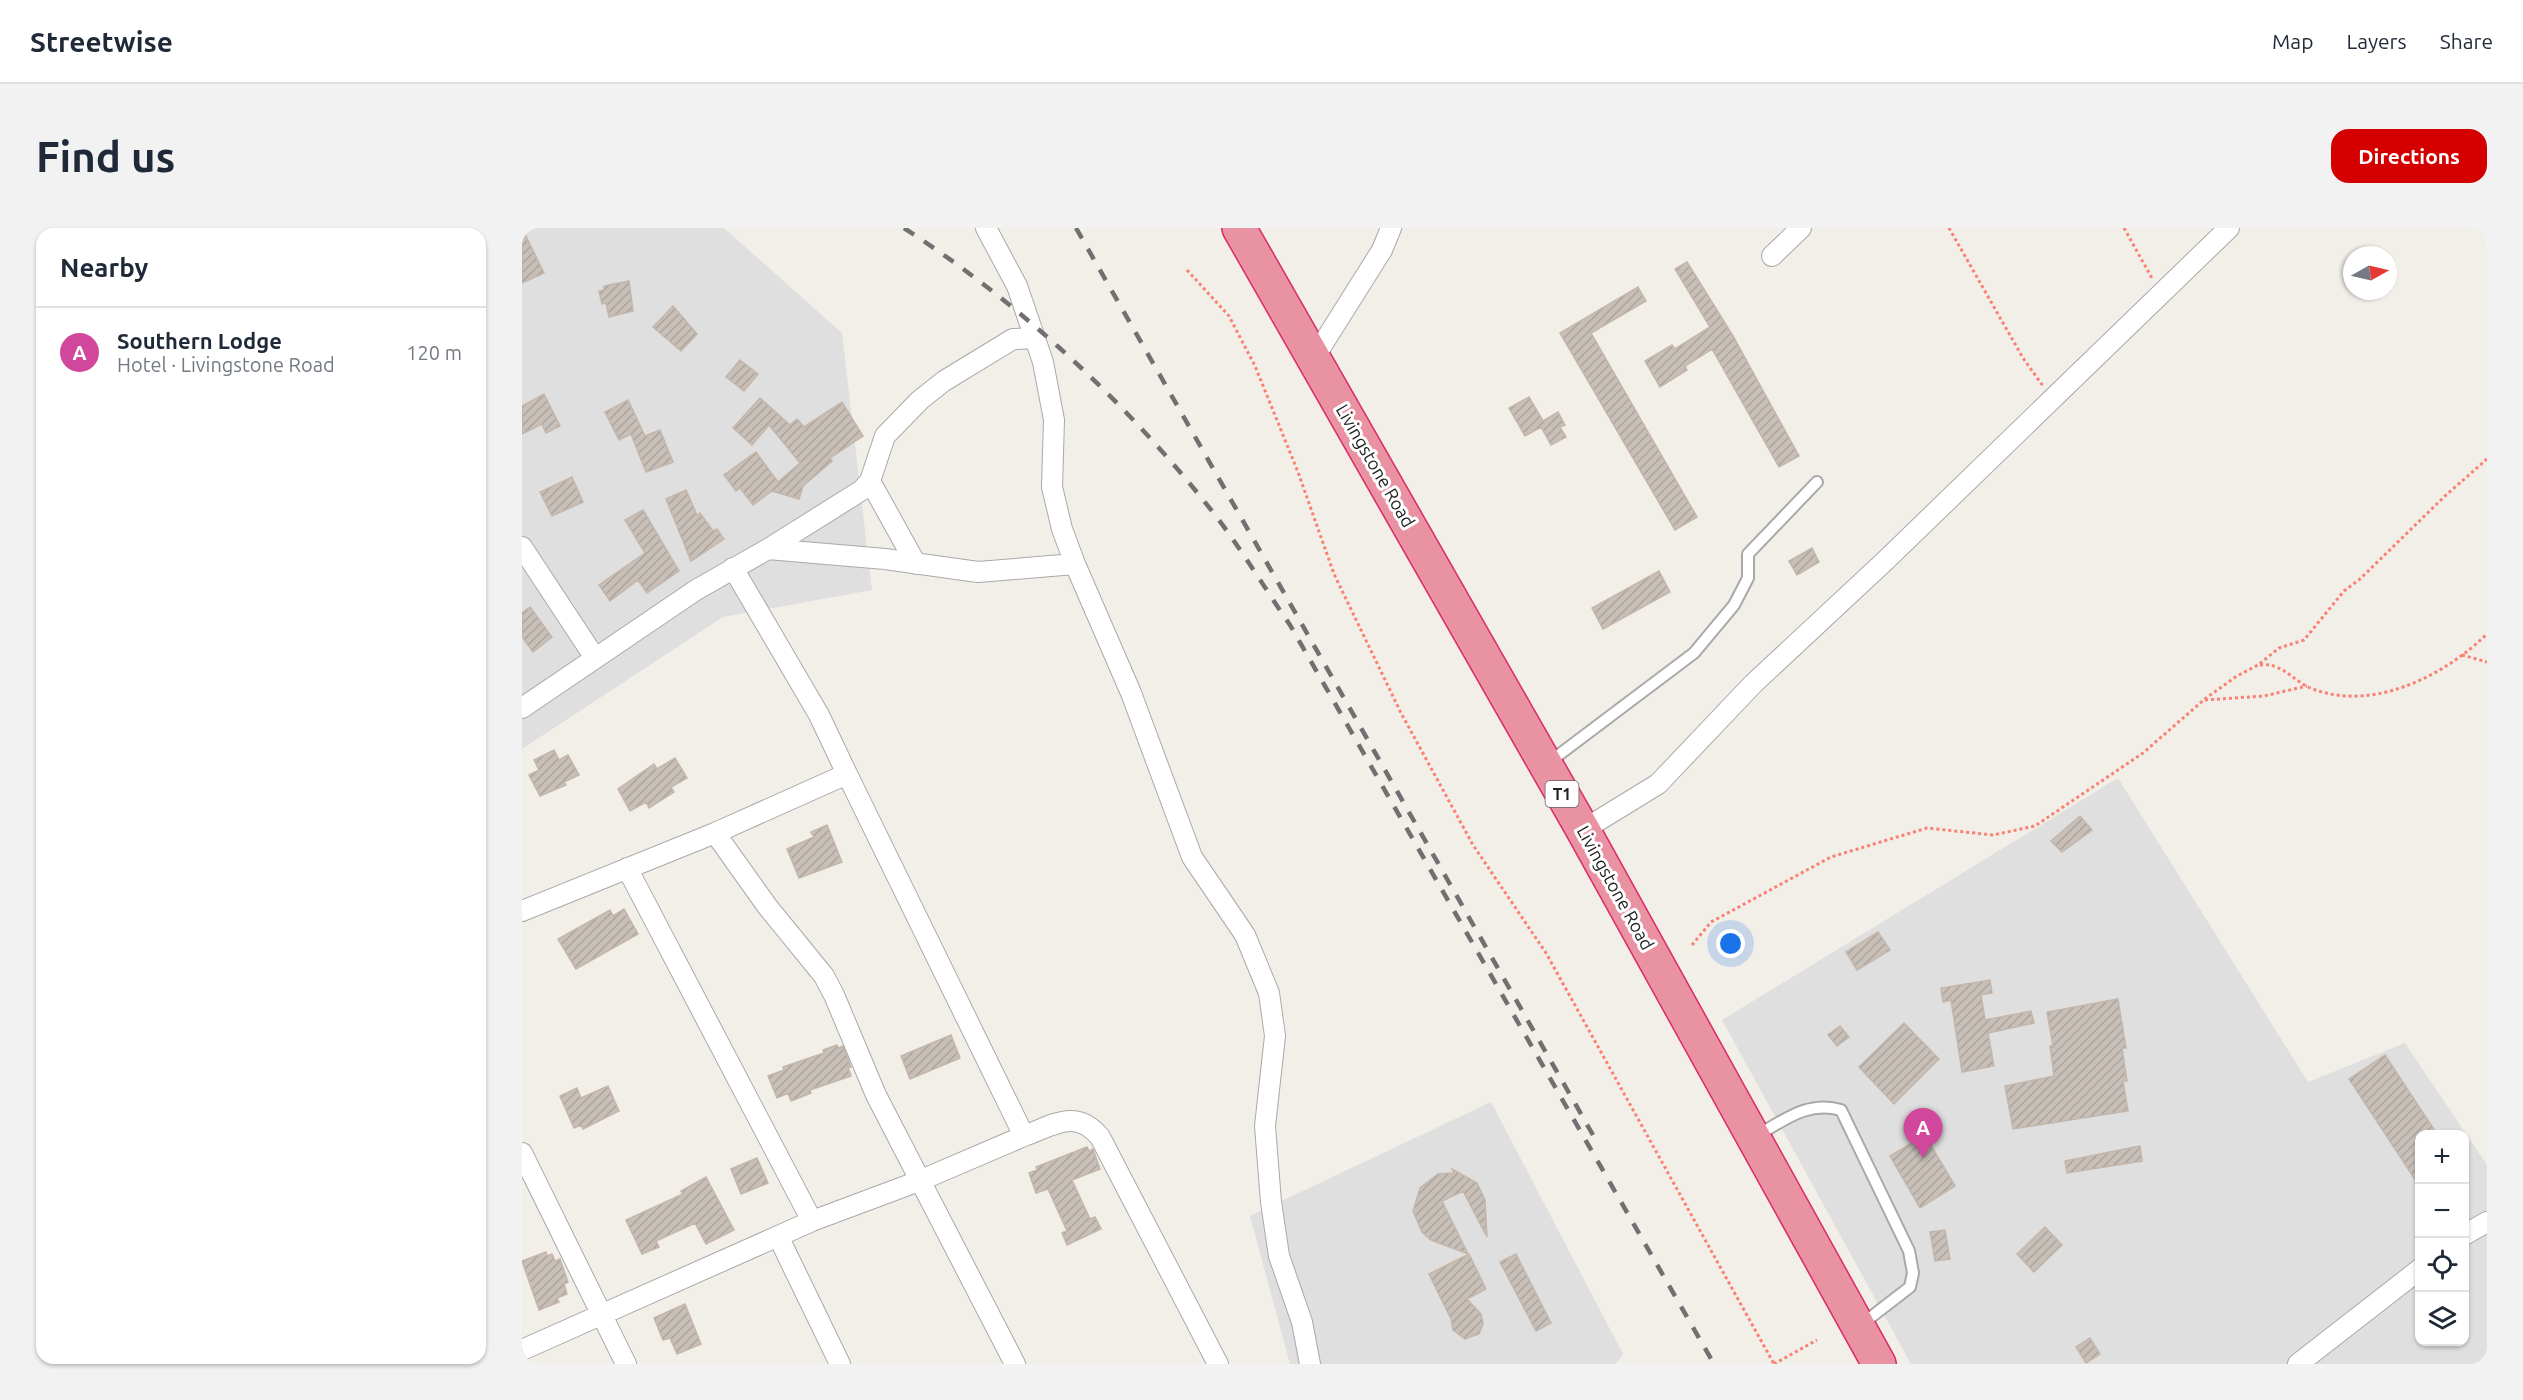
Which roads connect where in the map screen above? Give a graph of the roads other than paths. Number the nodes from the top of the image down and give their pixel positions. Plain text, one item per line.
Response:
1 (986, 228) edge
2 (1239, 228) edge
3 (1391, 228) edge
4 (1801, 228) edge
5 (2229, 228) edge
6 (1772, 256) dead end
7 (1036, 338) junction
8 (1314, 358) junction
9 (870, 481) junction
10 (1817, 482) dead end
11 (522, 547) edge
12 (768, 549) junction
13 (916, 564) junction
14 (1075, 564) junction
15 (733, 568) junction
16 (595, 658) junction
17 (522, 708) edge
18 (1545, 765) junction
19 (847, 774) junction
20 (1583, 830) junction
21 (715, 832) junction
22 (627, 868) junction
23 (522, 910) edge
24 (1024, 1136) junction
25 (1753, 1138) junction
26 (522, 1153) edge
27 (919, 1181) junction
28 (812, 1221) junction
29 (2487, 1222) edge
30 (2469, 1231) edge
31 (778, 1236) junction
32 (2415, 1273) edge
33 (602, 1316) junction
34 (1858, 1326) junction
35 (522, 1350) edge
36 (626, 1364) edge
37 (840, 1364) edge
38 (1015, 1364) edge
39 (1218, 1364) edge
40 (1310, 1364) edge
41 (1879, 1364) edge
42 (2298, 1364) edge

1 - 7 street
2 - 8 highway, Livingstone Road / T1
3 - 8 street
4 - 6 street
5 - 20 street
7 - 9 street
7 - 14 street
8 - 18 highway, Livingstone Road / T1
9 - 12 street
9 - 13 street
10 - 18 lane
11 - 16 street
12 - 13 street
12 - 15 street
13 - 14 street
14 - 40 street
15 - 16 street
15 - 19 street
16 - 17 street
18 - 20 highway, Livingstone Road / T1
19 - 21 street
19 - 24 street
20 - 25 highway, Livingstone Road / T1
21 - 22 street
21 - 27 street
22 - 23 street
22 - 28 street
24 - 27 street
24 - 39 street
25 - 34 highway, Livingstone Road / T1
25 - 34 lane
26 - 33 street
27 - 28 street
27 - 38 street
28 - 31 street
29 - 30 street
31 - 33 street
31 - 37 street
32 - 42 street
33 - 35 street
33 - 36 street
34 - 41 highway, Livingstone Road / T1

